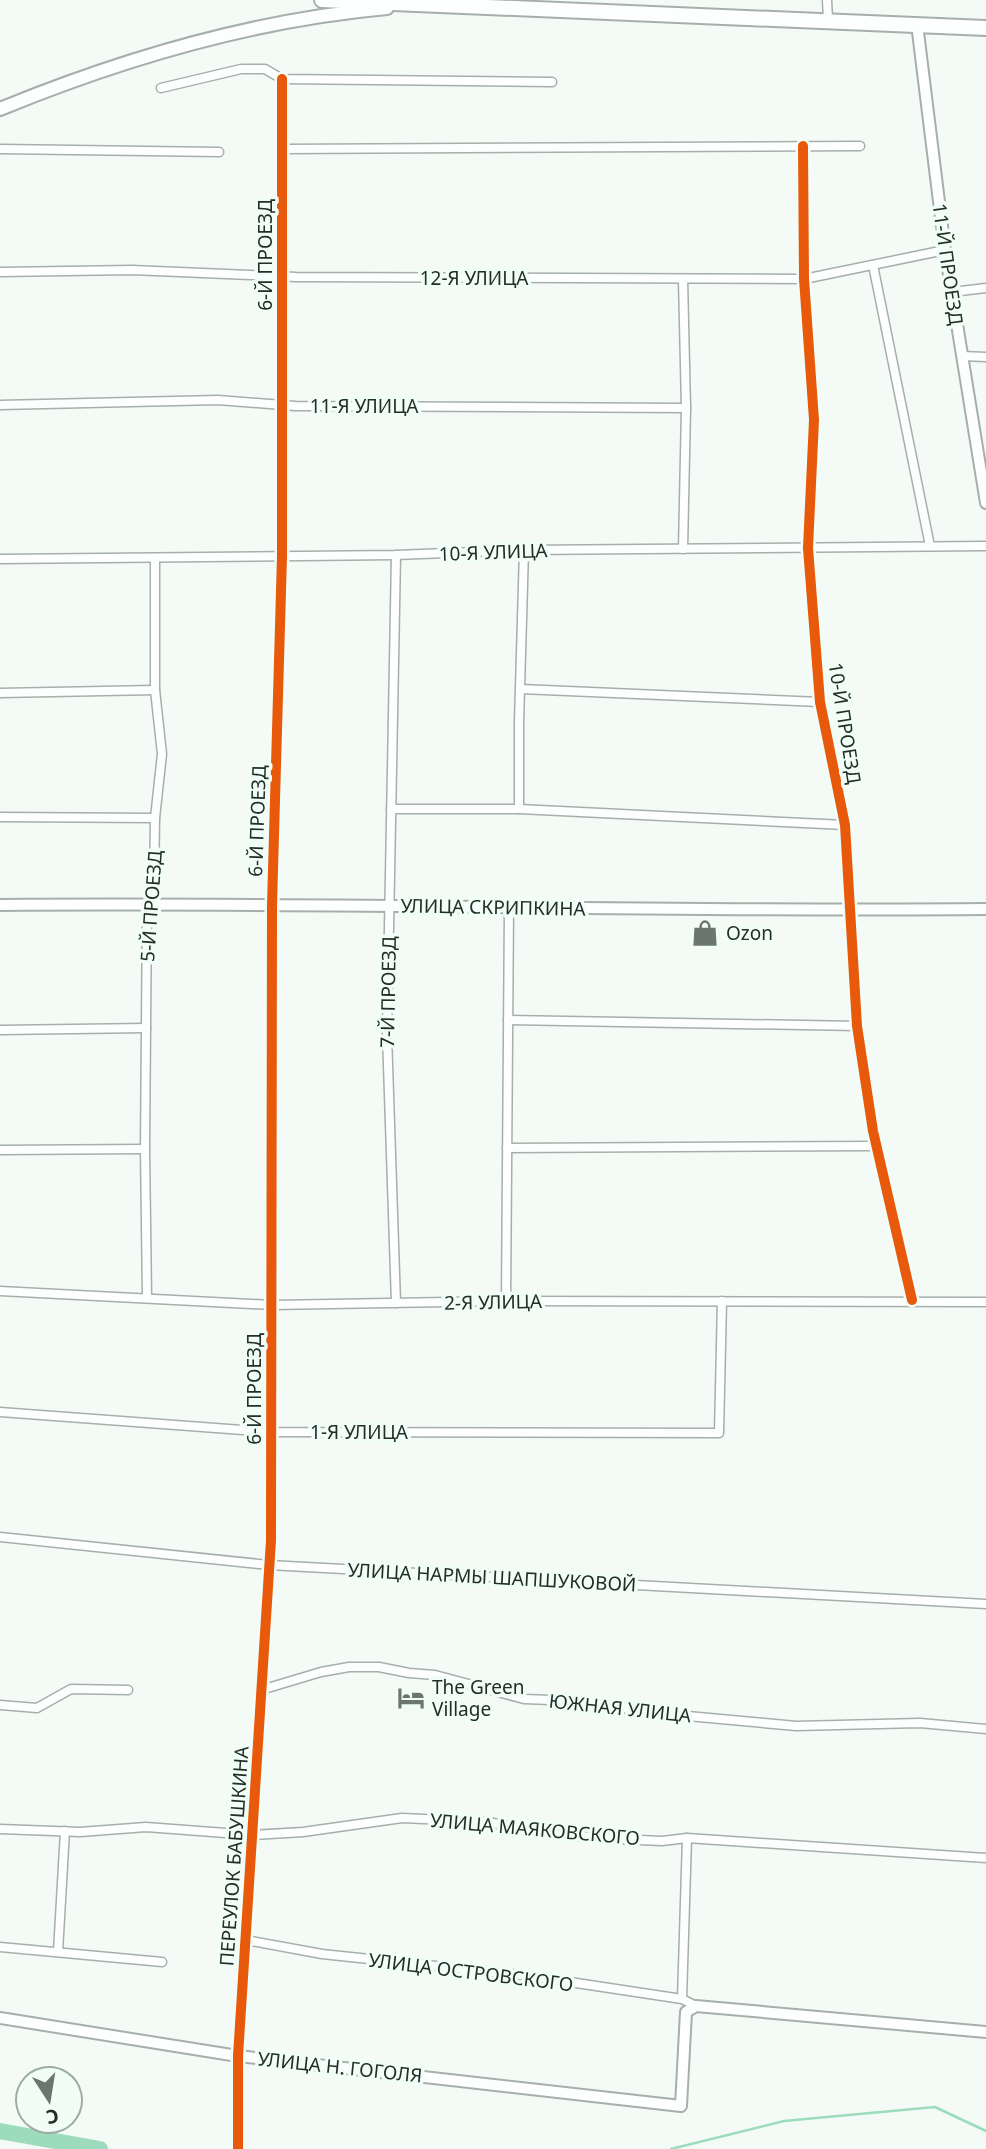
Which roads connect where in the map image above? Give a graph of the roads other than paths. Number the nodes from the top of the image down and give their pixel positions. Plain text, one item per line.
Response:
1 (323, 0) edge
2 (827, 0) edge
3 (421, 4) junction
4 (828, 20) junction
5 (917, 24) junction
6 (986, 27) edge
7 (282, 79) junction
8 (552, 82) dead end
9 (161, 88) dead end
10 (0, 109) edge
11 (803, 146) junction
12 (860, 146) dead end
13 (0, 149) edge
14 (283, 149) junction
15 (219, 152) dead end
16 (945, 250) junction
17 (873, 265) junction
18 (0, 272) edge
19 (282, 276) junction
20 (683, 279) junction
21 (804, 279) junction
22 (986, 288) edge
23 (952, 292) junction
24 (962, 356) junction
25 (986, 357) edge
26 (0, 405) edge
27 (282, 405) junction
28 (686, 408) junction
29 (983, 466) edge
30 (986, 503) edge
31 (986, 545) edge
32 (930, 546) junction
33 (808, 548) junction
34 (683, 549) junction
35 (524, 550) junction
36 (396, 555) junction
37 (282, 556) junction
38 (155, 558) junction
39 (0, 559) edge
40 (522, 689) junction
41 (155, 690) junction
42 (0, 693) edge
43 (820, 702) junction
44 (391, 809) junction
45 (519, 809) junction
46 (0, 817) edge
47 (155, 818) junction
48 (845, 825) junction
49 (147, 904) junction
50 (0, 905) edge
51 (272, 905) junction
52 (389, 905) junction
53 (509, 907) junction
54 (986, 909) edge
55 (850, 910) junction
56 (508, 1020) junction
57 (857, 1026) junction
58 (146, 1028) junction
59 (0, 1030) edge
60 (877, 1146) junction
61 (507, 1148) junction
62 (145, 1149) junction
63 (0, 1150) edge
64 (0, 1291) edge
65 (147, 1297) junction
66 (912, 1300) junction
67 (506, 1301) junction
68 (722, 1301) junction
69 (986, 1301) edge
70 (396, 1303) junction
71 (272, 1305) junction
72 (0, 1412) edge
73 (271, 1432) junction
74 (0, 1537) edge
75 (269, 1565) junction
76 (986, 1604) edge
77 (128, 1690) dead end
78 (261, 1690) junction
79 (0, 1705) edge
80 (986, 1729) edge
81 (0, 1829) edge
82 (65, 1831) junction
83 (252, 1835) junction
84 (687, 1838) junction
85 (986, 1858) edge
86 (246, 1940) junction
87 (0, 1947) edge
88 (58, 1952) junction
89 (162, 1962) dead end
90 (682, 1999) junction
91 (696, 2006) junction
92 (0, 2018) edge
93 (986, 2032) edge
94 (238, 2056) junction
95 (239, 2149) edge

1 - 3 highway
2 - 4 street
3 - 4 highway
3 - 10 main road
4 - 5 highway
5 - 6 highway
5 - 16 street, 11-Й ПРОЕЗД
7 - 8 street
7 - 9 street
7 - 14 street, 6-Й ПРОЕЗД
11 - 12 street
11 - 14 street
11 - 21 street, 10-Й ПРОЕЗД
13 - 15 street
14 - 19 street, 6-Й ПРОЕЗД
16 - 17 street, 12-Я УЛИЦА
16 - 23 street, 11-Й ПРОЕЗД
17 - 21 street, 12-Я УЛИЦА
17 - 32 street
18 - 19 street, 12-Я УЛИЦА
19 - 20 street, 12-Я УЛИЦА
19 - 27 street, 6-Й ПРОЕЗД
20 - 21 street, 12-Я УЛИЦА
20 - 28 street
21 - 33 street, 10-Й ПРОЕЗД
22 - 23 street
23 - 24 street, 11-Й ПРОЕЗД
24 - 25 street
24 - 29 street, 11-Й ПРОЕЗД
26 - 27 street, 11-Я УЛИЦА
27 - 28 street, 11-Я УЛИЦА
27 - 37 street, 6-Й ПРОЕЗД
28 - 34 street
29 - 30 street, 11-Й ПРОЕЗД
31 - 32 street, 10-Я УЛИЦА
32 - 33 street, 10-Я УЛИЦА
33 - 34 street, 10-Я УЛИЦА
33 - 43 street, 10-Й ПРОЕЗД
34 - 35 street, 10-Я УЛИЦА
35 - 36 street, 10-Я УЛИЦА
35 - 40 street
36 - 37 street, 10-Я УЛИЦА
36 - 44 street, 7-Й ПРОЕЗД
37 - 38 street, 10-Я УЛИЦА
37 - 51 street, 6-Й ПРОЕЗД
38 - 39 street, 10-Я УЛИЦА
38 - 41 street, 5-Й ПРОЕЗД
40 - 43 street
40 - 45 street
41 - 42 street
41 - 47 street, 5-Й ПРОЕЗД
43 - 48 street, 10-Й ПРОЕЗД
44 - 45 street
44 - 52 street, 7-Й ПРОЕЗД
45 - 48 street
46 - 47 street
47 - 49 street, 5-Й ПРОЕЗД
48 - 55 street, 10-Й ПРОЕЗД
49 - 50 street, УЛИЦА СКРИПКИНА
49 - 51 street, УЛИЦА СКРИПКИНА
49 - 58 street, 5-Й ПРОЕЗД
51 - 52 street, УЛИЦА СКРИПКИНА
51 - 71 street, 6-Й ПРОЕЗД
52 - 53 street, УЛИЦА СКРИПКИНА
52 - 70 street, 7-Й ПРОЕЗД
53 - 55 street, УЛИЦА СКРИПКИНА
53 - 56 street
54 - 55 street, УЛИЦА СКРИПКИНА
55 - 57 street, 10-Й ПРОЕЗД
56 - 57 street
56 - 61 street
57 - 60 street, 10-Й ПРОЕЗД
58 - 59 street
58 - 62 street, 5-Й ПРОЕЗД
60 - 61 street
60 - 66 street, 10-Й ПРОЕЗД
61 - 67 street
62 - 63 street
62 - 65 street, 5-Й ПРОЕЗД
64 - 65 street, 2-Я УЛИЦА
65 - 71 street, 2-Я УЛИЦА
66 - 68 street, 2-Я УЛИЦА
66 - 69 street, 2-Я УЛИЦА
67 - 68 street, 2-Я УЛИЦА
67 - 70 street, 2-Я УЛИЦА
68 - 73 street, 1-Я УЛИЦА
70 - 71 street, 2-Я УЛИЦА
71 - 73 street, 6-Й ПРОЕЗД
72 - 73 street, 1-Я УЛИЦА
73 - 75 street, 6-Й ПРОЕЗД
74 - 75 street, УЛИЦА НАРМЫ ШАПШУКОВОЙ
75 - 76 street, УЛИЦА НАРМЫ ШАПШУКОВОЙ
75 - 78 street, ПЕРЕУЛОК БАБУШКИНА
77 - 79 street
78 - 80 street, ЮЖНАЯ УЛИЦА
78 - 83 street, ПЕРЕУЛОК БАБУШКИНА
81 - 82 street, УЛИЦА МАЯКОВСКОГО
82 - 83 street, УЛИЦА МАЯКОВСКОГО
82 - 88 street
83 - 84 street, УЛИЦА МАЯКОВСКОГО
83 - 86 street, ПЕРЕУЛОК БАБУШКИНА
84 - 85 street, УЛИЦА МАЯКОВСКОГО
84 - 90 street
86 - 90 street, УЛИЦА ОСТРОВСКОГО
86 - 94 street, ПЕРЕУЛОК БАБУШКИНА
87 - 88 street
88 - 89 street
90 - 91 street, УЛИЦА ОСТРОВСКОГО
91 - 93 street, УЛИЦА ОСТРОВСКОГО
91 - 94 street, УЛИЦА Н. ГОГОЛЯ
92 - 94 street, УЛИЦА Н. ГОГОЛЯ
94 - 95 street, ПЕРЕУЛОК БАБУШКИНА

